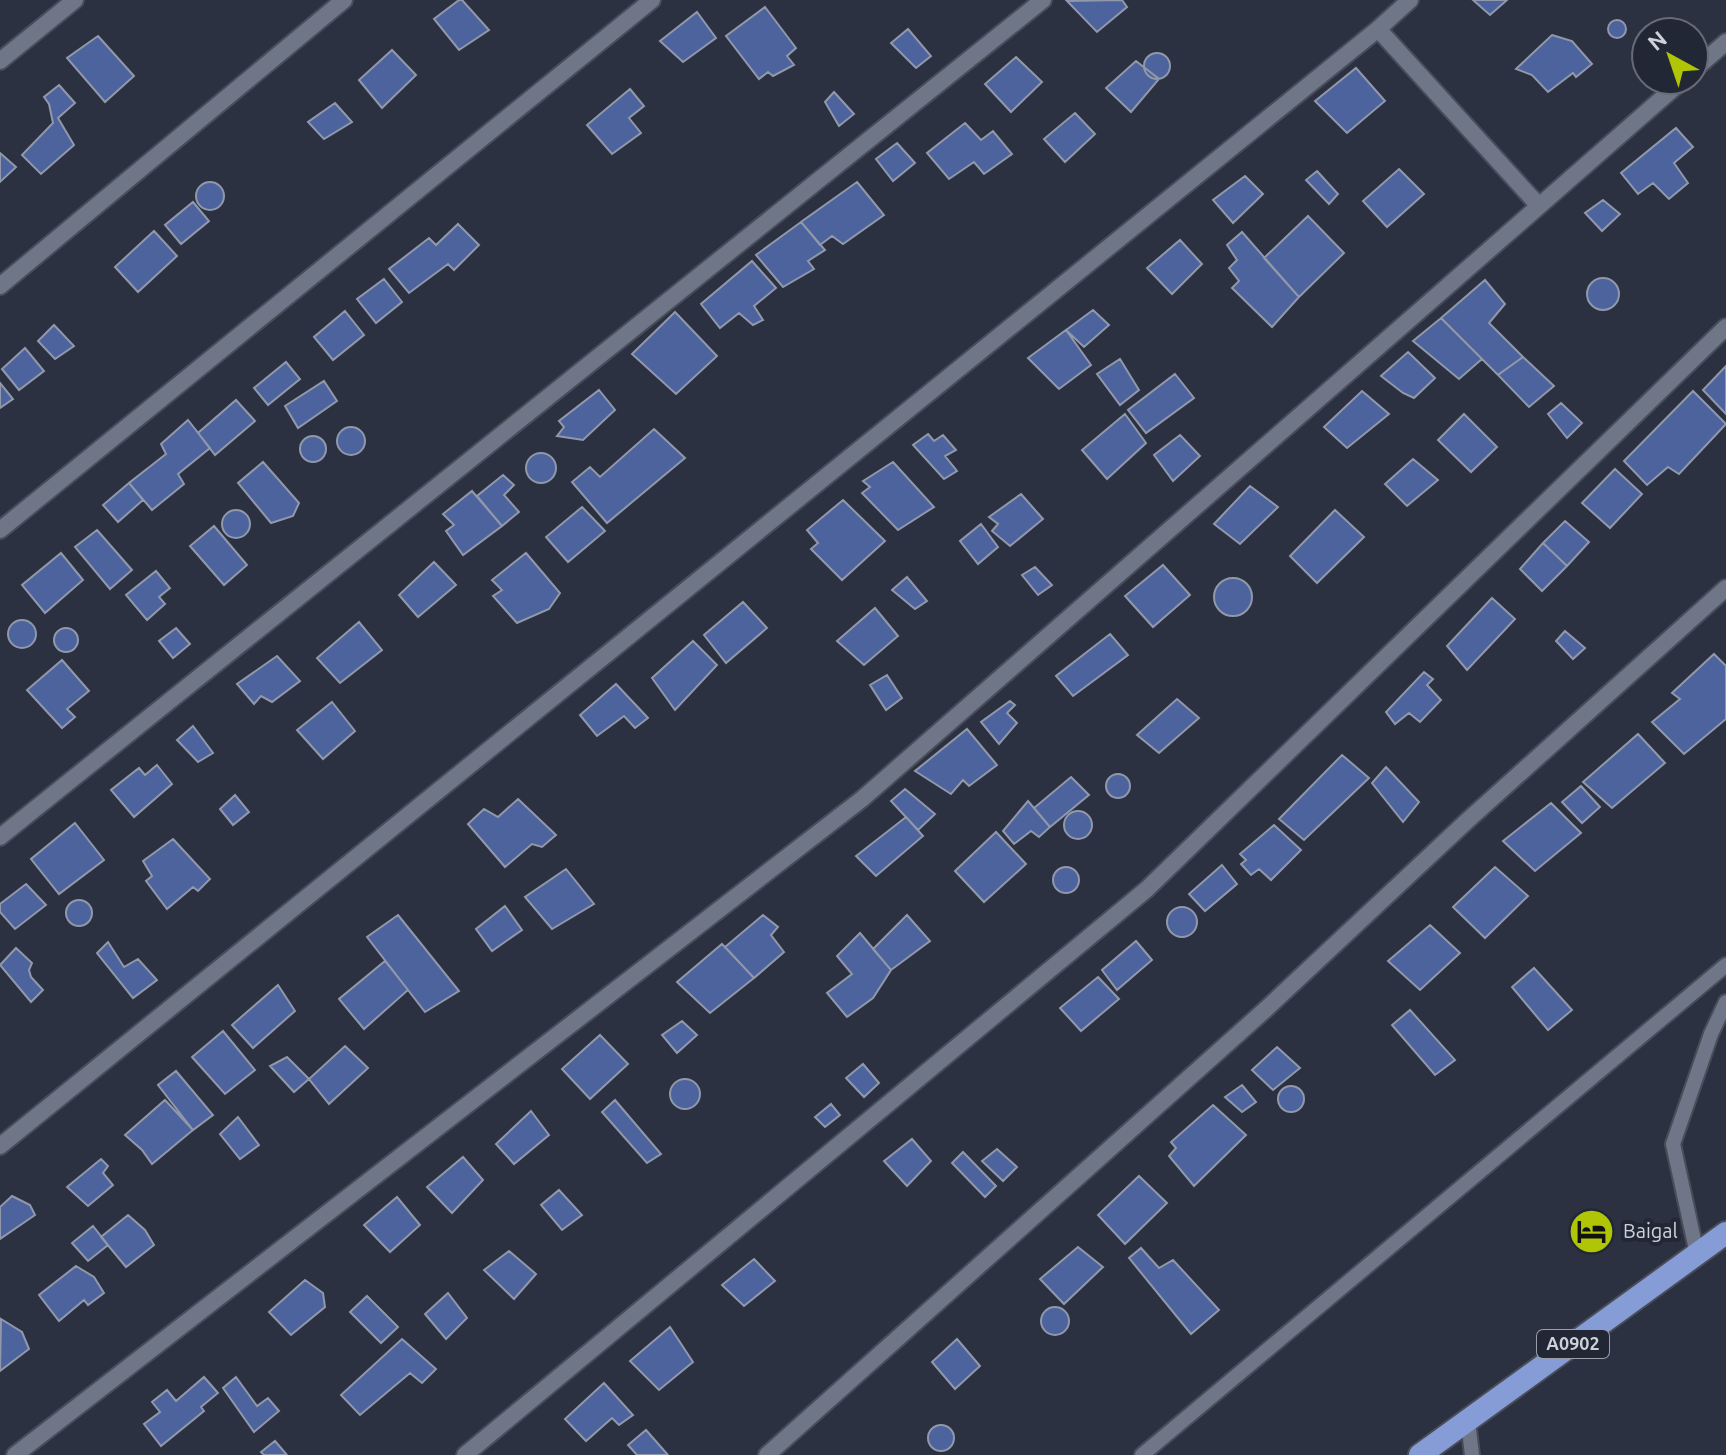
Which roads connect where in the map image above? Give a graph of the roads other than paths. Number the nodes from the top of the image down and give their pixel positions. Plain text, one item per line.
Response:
1 (75, 0) edge
2 (344, 0) edge
3 (652, 0) edge
4 (1043, 0) edge
5 (1410, 0) edge
6 (1378, 29) junction
7 (1726, 42) edge
8 (1710, 56) edge
9 (0, 61) edge
10 (1665, 96) edge
11 (1539, 206) junction
12 (0, 286) edge
13 (1726, 327) edge
14 (0, 530) edge
15 (1726, 588) edge
16 (0, 837) edge
17 (1726, 965) edge
18 (1726, 1002) edge
19 (0, 1146) edge
20 (1726, 1233) edge
21 (1697, 1254) junction
22 (1468, 1421) junction
23 (15, 1455) edge
24 (465, 1455) edge
25 (767, 1455) edge
26 (1142, 1455) edge
27 (1420, 1455) edge
28 (1472, 1455) edge

1 - 9 street
2 - 12 street
3 - 14 street
4 - 16 street
5 - 6 street
6 - 11 street
6 - 19 street
7 - 8 street
10 - 11 street
11 - 23 street
13 - 24 street
15 - 25 street
17 - 26 lane
18 - 21 lane
20 - 21 highway, A0902
21 - 22 highway, A0902
22 - 27 highway, A0902
22 - 28 lane

